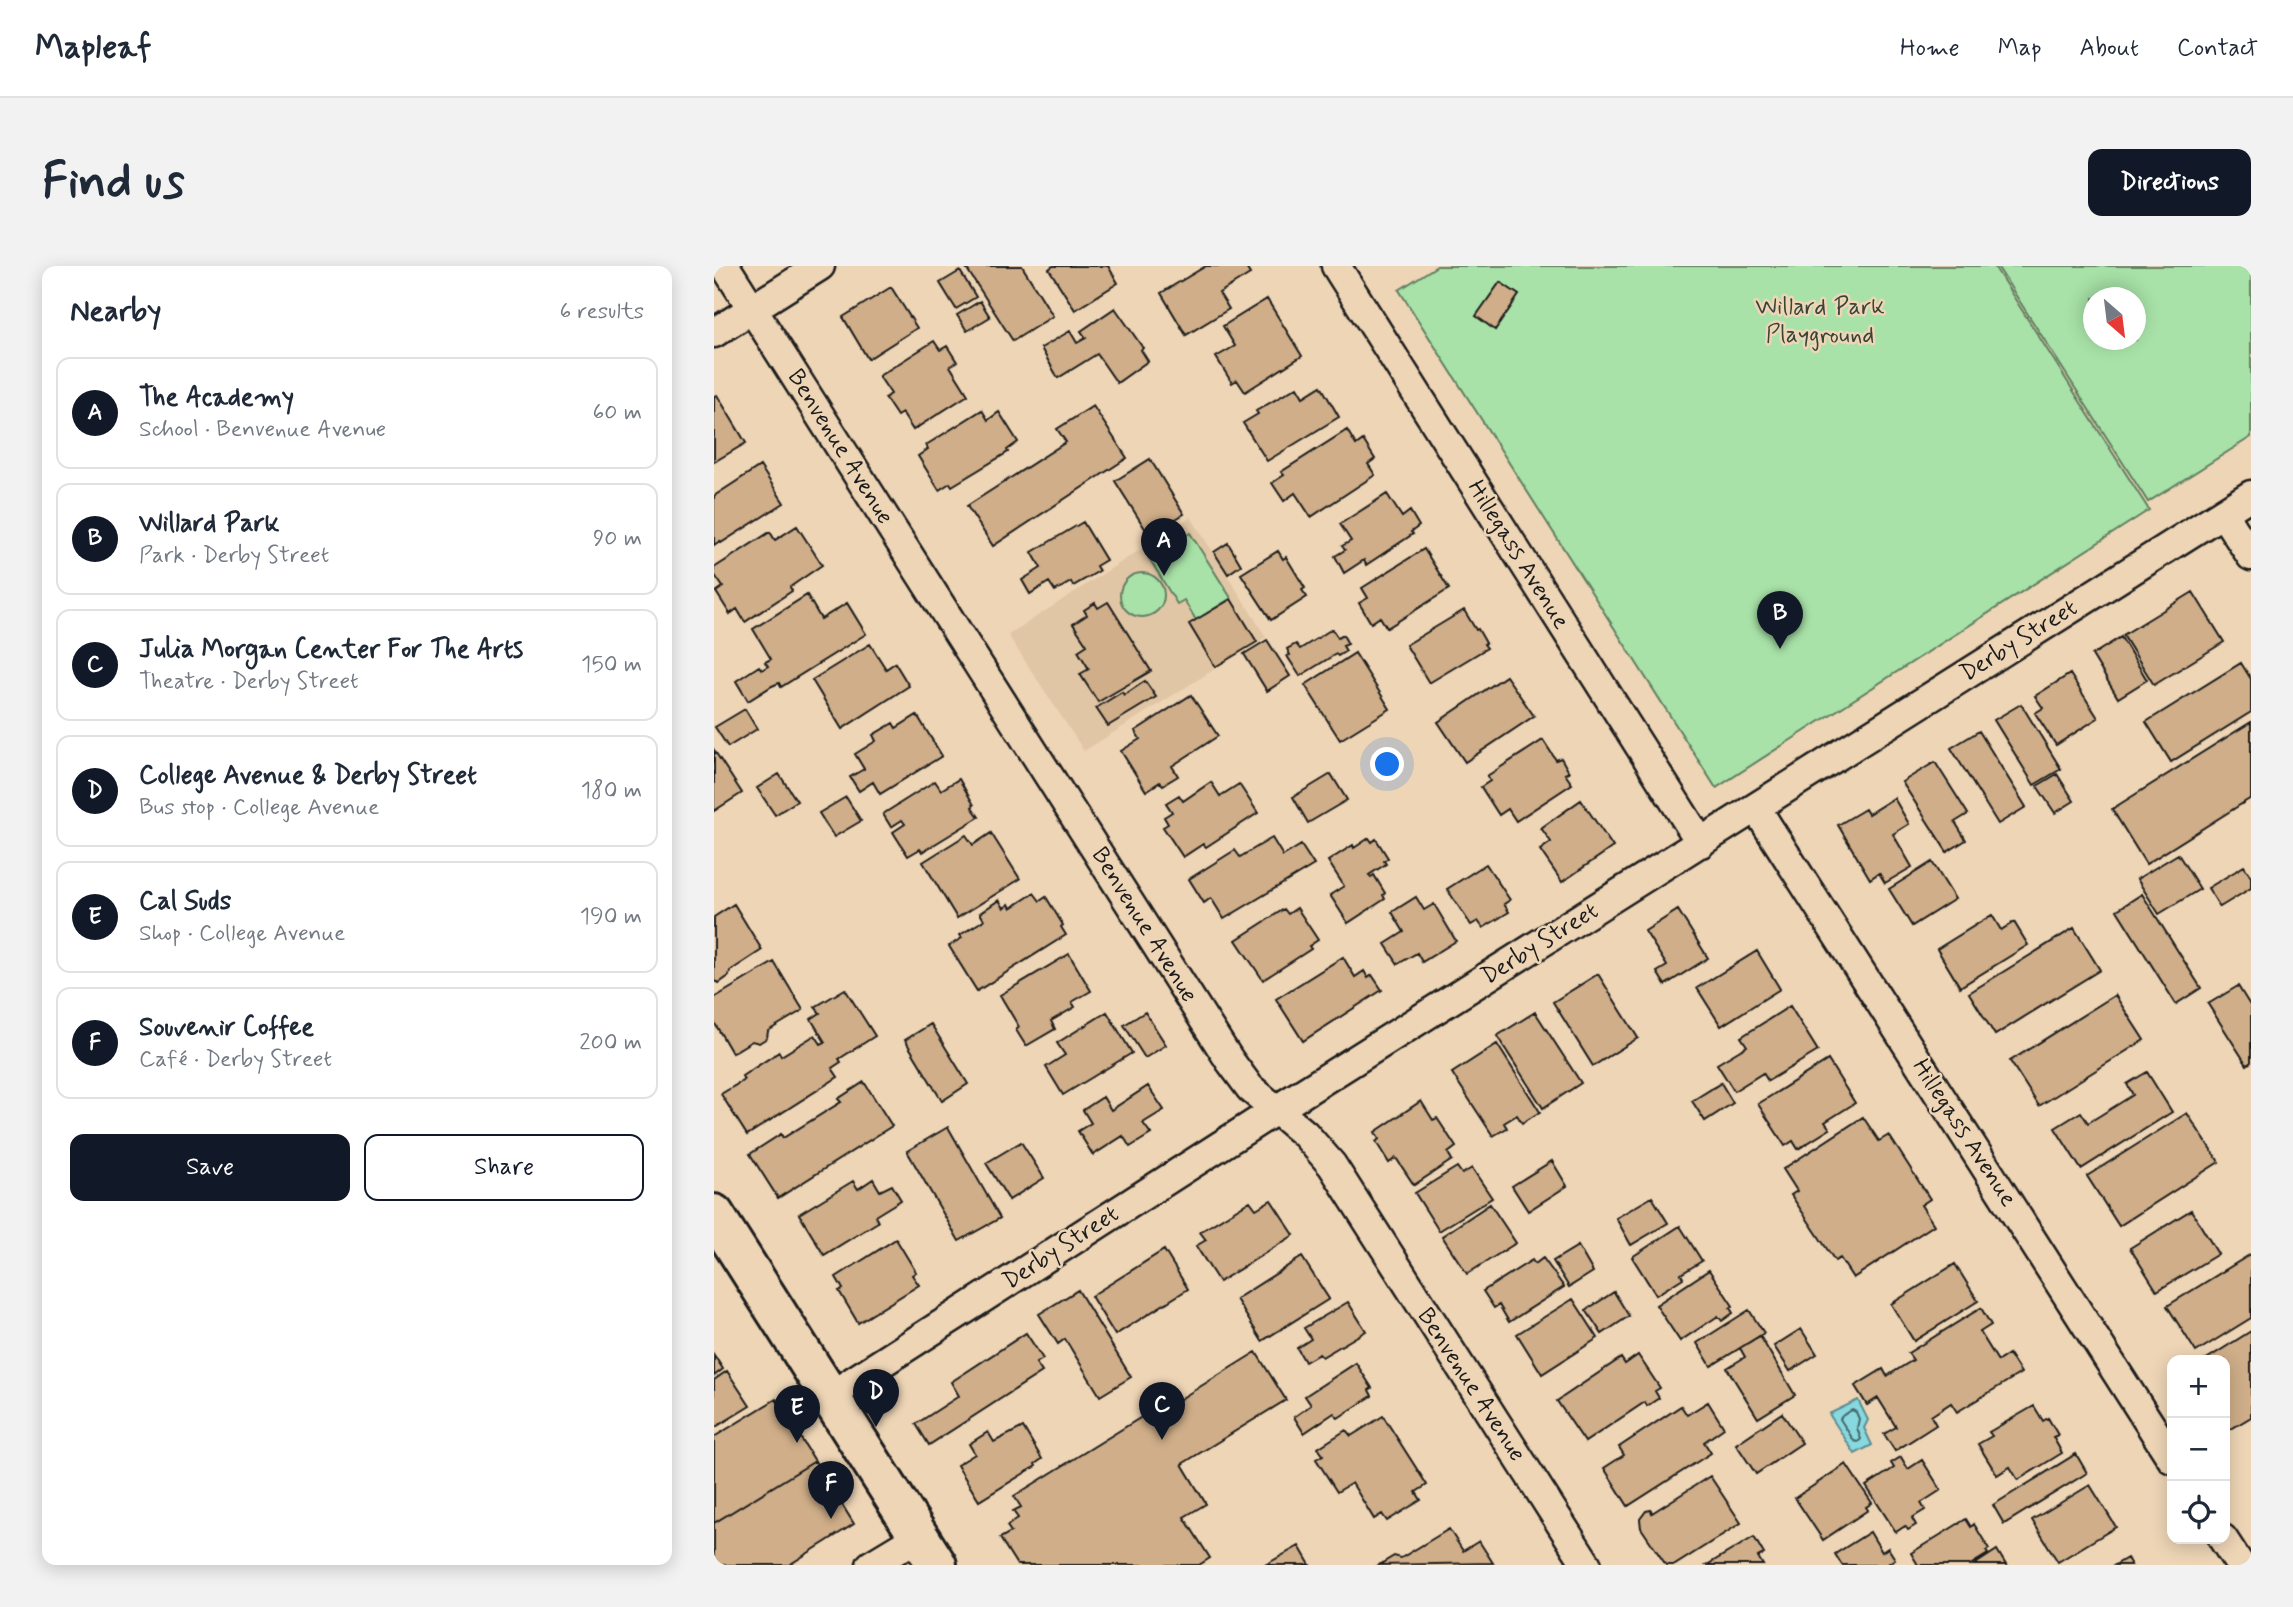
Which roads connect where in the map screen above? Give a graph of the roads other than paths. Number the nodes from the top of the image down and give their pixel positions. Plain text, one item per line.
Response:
1 (725, 266) edge
2 (820, 266) edge
3 (1336, 266) edge
4 (752, 309) junction
5 (714, 333) edge
6 (2251, 495) edge
7 (2222, 513) junction
8 (2251, 556) edge
9 (1756, 808) junction
10 (1701, 843) junction
11 (1276, 1110) junction
12 (715, 1218) edge
13 (830, 1396) junction
14 (2167, 1451) edge
15 (2226, 1544) edge
16 (928, 1551) edge
17 (871, 1565) edge
18 (1587, 1565) edge
19 (2240, 1565) edge

1 - 4 street, Benvenue Avenue
2 - 4 street
3 - 10 street, Hillegass Avenue
4 - 5 street
4 - 11 street, Benvenue Avenue
6 - 7 street, Derby Street
7 - 8 street
7 - 9 street, Derby Street
9 - 10 street, Derby Street
9 - 14 street, Hillegass Avenue
10 - 11 street, Derby Street
11 - 13 street, Derby Street
11 - 18 street, Benvenue Avenue
12 - 13 street
13 - 16 street
15 - 19 street
16 - 17 street

